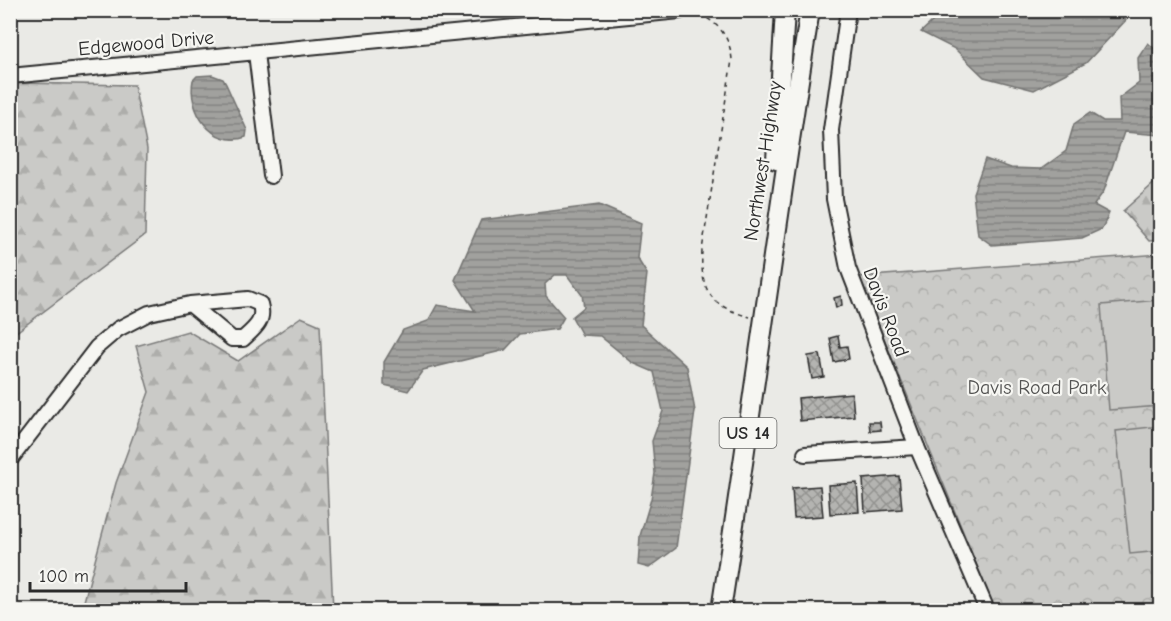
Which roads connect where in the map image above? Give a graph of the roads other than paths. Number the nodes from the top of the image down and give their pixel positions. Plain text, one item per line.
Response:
1 (785, 10) edge
2 (810, 10) edge
3 (848, 10) edge
4 (680, 11) edge
5 (256, 52) junction
6 (10, 76) edge
7 (271, 176) dead end
8 (771, 255) junction
9 (190, 304) junction
10 (917, 447) junction
11 (805, 454) dead end
12 (10, 460) edge
13 (721, 610) edge
14 (987, 610) edge

1 - 8 main road, Northwest Highway / US 14
2 - 8 main road, Northwest Highway / US 14
3 - 10 street, Davis Road
4 - 5 street, Edgewood Drive
5 - 6 street, Edgewood Drive
5 - 7 street
8 - 13 main road, US 14
9 - 9 street
9 - 12 street
10 - 11 street
10 - 14 street, Davis Road

